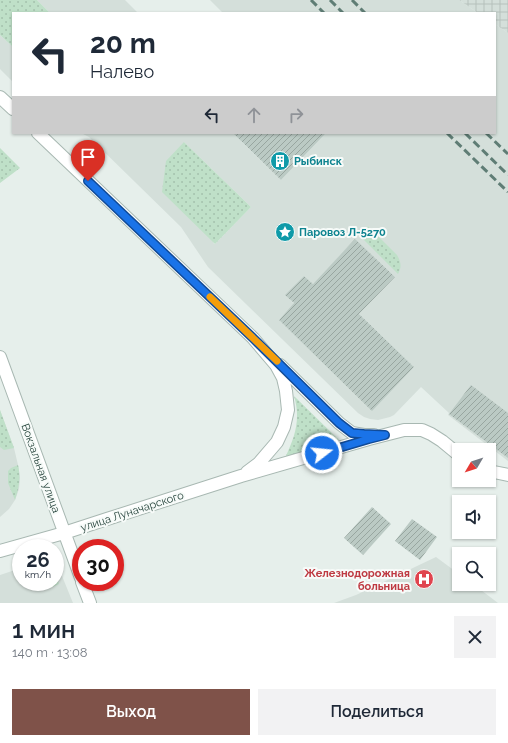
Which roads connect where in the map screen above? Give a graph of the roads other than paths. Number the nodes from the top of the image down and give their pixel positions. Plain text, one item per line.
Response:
1 (0, 97) edge
2 (0, 102) edge
3 (12, 109) edge
4 (12, 109) edge
5 (39, 134) edge
6 (253, 338) junction
7 (0, 357) edge
8 (385, 435) junction
9 (452, 450) edge
10 (496, 473) edge
11 (241, 476) junction
12 (508, 476) edge
13 (64, 534) junction
14 (0, 551) edge
15 (72, 555) edge
16 (85, 591) edge
17 (90, 603) edge

1 - 3 street
2 - 4 street
5 - 6 street
6 - 8 street
6 - 11 street
7 - 13 street, Вокзальная улица
8 - 9 street, улица Луначарского
8 - 11 street, улица Луначарского
10 - 12 street
11 - 13 street, улица Луначарского
13 - 14 street, улица Луначарского
13 - 15 street, Вокзальная улица
16 - 17 street

